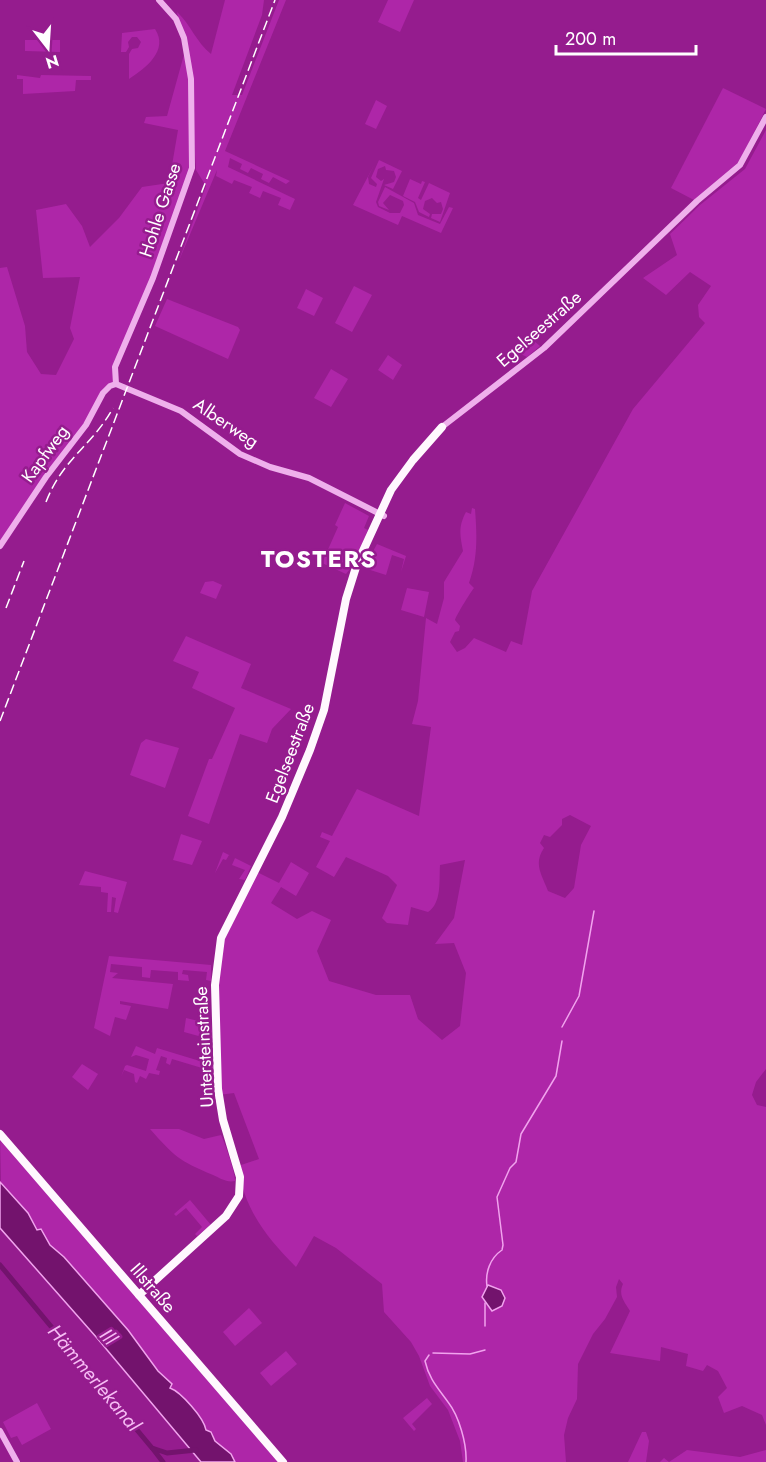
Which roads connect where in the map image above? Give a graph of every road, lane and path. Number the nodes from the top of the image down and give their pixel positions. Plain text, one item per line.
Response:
1 (159, 0) edge
2 (766, 117) edge
3 (116, 384) junction
4 (442, 427) joint
5 (382, 515) junction
6 (0, 546) edge
7 (221, 938) joint
8 (0, 1134) edge
9 (139, 1295) junction
10 (0, 1431) edge
11 (17, 1462) edge
12 (284, 1462) edge

1 - 3 street, Hohle Gasse
2 - 4 street, Egelseestraße
3 - 5 street, Alberweg
3 - 6 street, Kapfweg
4 - 5 main road, Egelseestraße
5 - 7 main road, Egelseestraße
7 - 9 main road, Untersteinstraße
8 - 9 main road, Illstraße
9 - 12 main road, Illstraße
10 - 11 street

